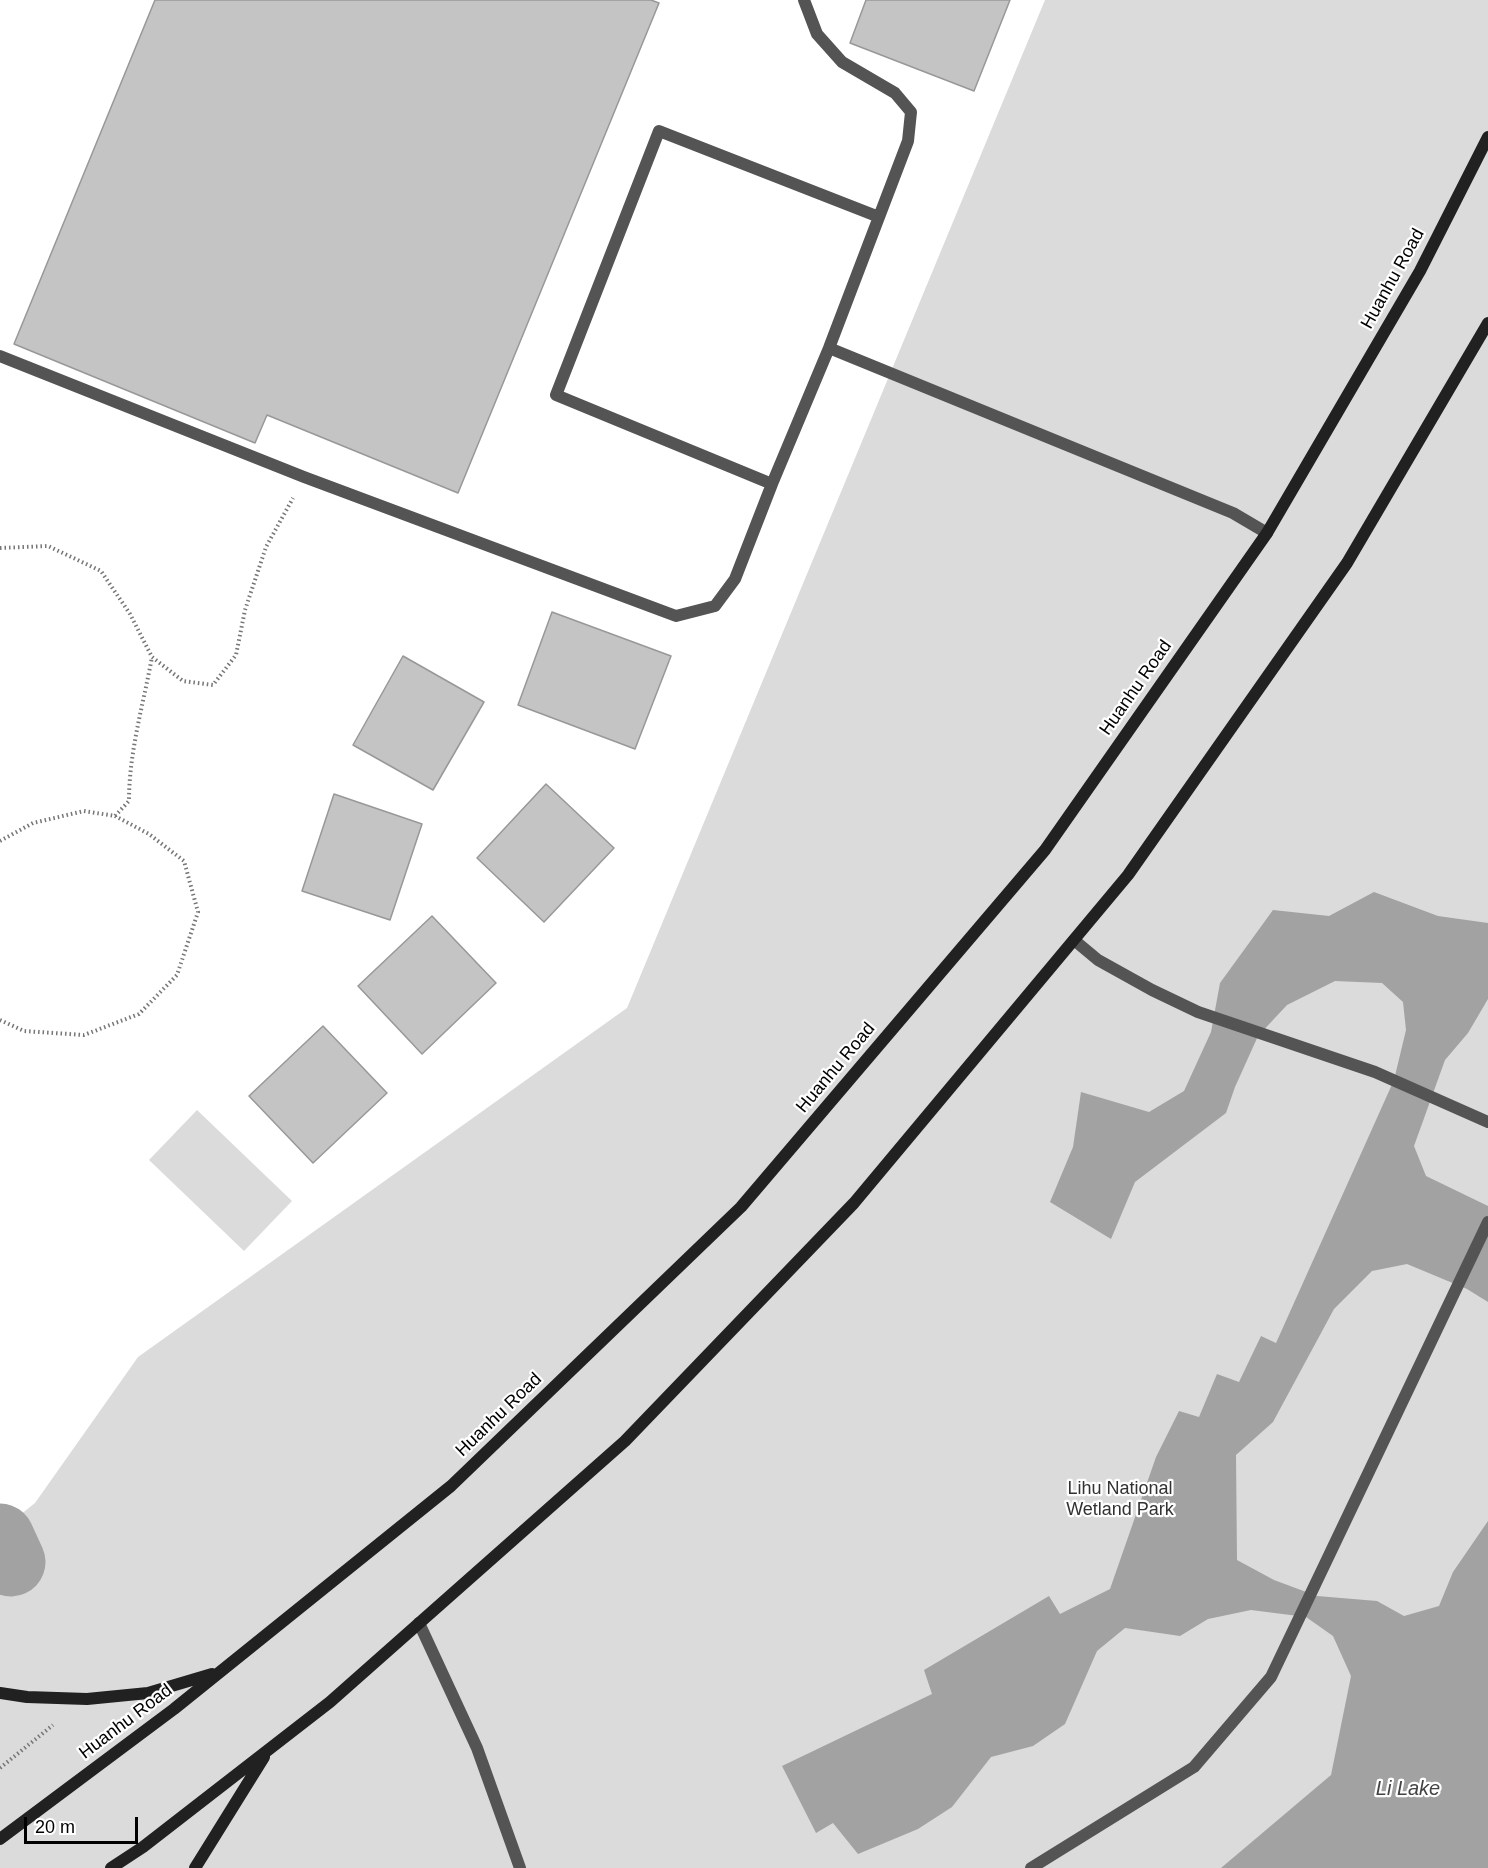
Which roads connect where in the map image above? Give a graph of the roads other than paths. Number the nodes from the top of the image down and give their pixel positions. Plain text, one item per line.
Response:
1 (804, 0) edge
2 (1488, 137) edge
3 (879, 218) junction
4 (1488, 323) edge
5 (829, 348) junction
6 (0, 356) edge
7 (772, 483) junction
8 (1267, 533) junction
9 (1074, 940) junction
10 (1488, 1122) edge
11 (1488, 1222) edge
12 (419, 1623) junction
13 (219, 1672) junction
14 (0, 1693) edge
15 (269, 1748) junction
16 (0, 1839) edge
17 (111, 1868) edge
18 (195, 1868) edge
19 (520, 1868) edge
20 (1031, 1868) edge

1 - 3 lane
2 - 8 main road, Huanhu Road
3 - 5 lane
3 - 7 lane
4 - 9 main road
5 - 7 lane
5 - 8 lane
6 - 7 lane
8 - 13 main road, Huanhu Road
9 - 10 lane
9 - 12 main road
11 - 20 lane
12 - 15 main road
12 - 19 lane
13 - 14 main road
13 - 16 main road, Huanhu Road
15 - 17 main road
15 - 18 main road

